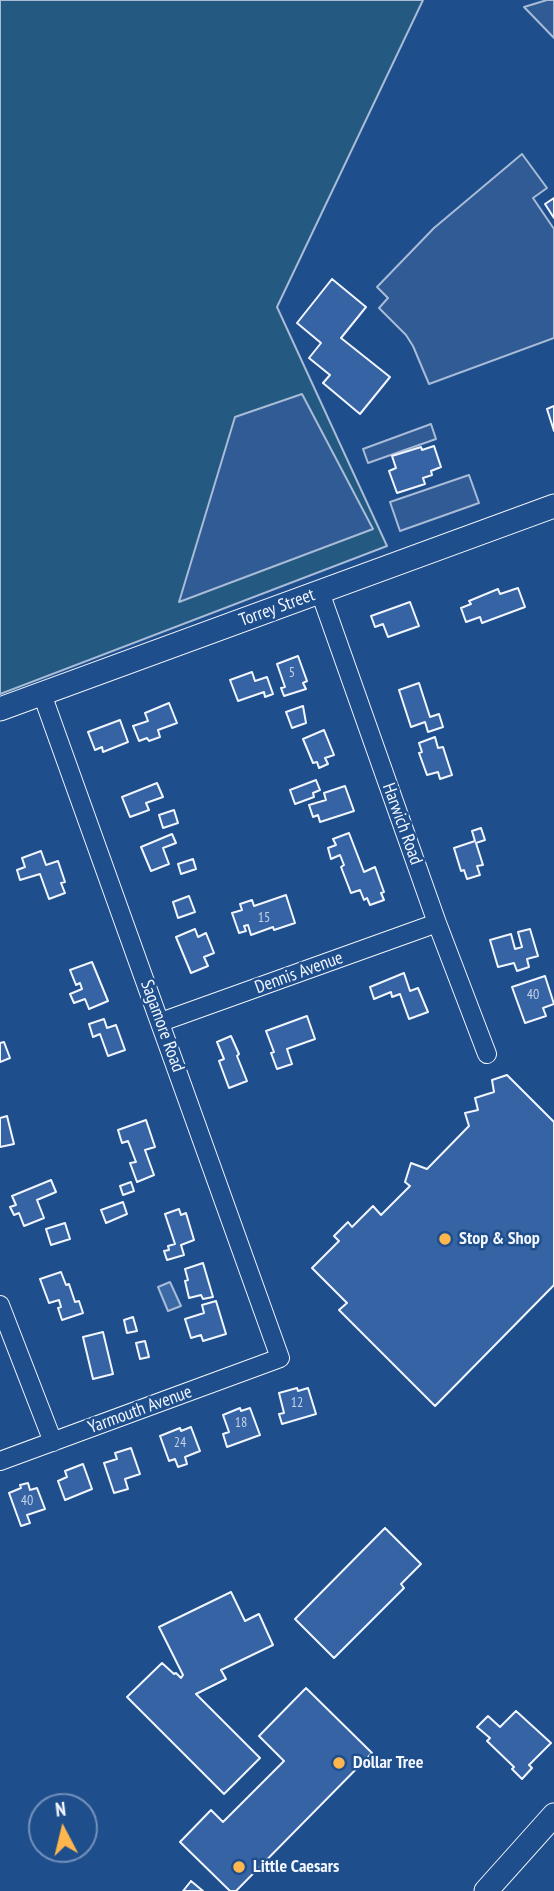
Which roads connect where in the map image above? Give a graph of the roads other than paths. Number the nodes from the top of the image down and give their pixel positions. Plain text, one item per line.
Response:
1 (554, 506) edge
2 (320, 592) junction
3 (41, 694) junction
4 (0, 709) edge
5 (437, 923) junction
6 (161, 1022) junction
7 (487, 1054) dead end
8 (0, 1305) edge
9 (280, 1358) joint
10 (53, 1442) junction
11 (0, 1461) edge
12 (554, 1815) edge
13 (486, 1891) edge

1 - 2 main road, Torrey Street
2 - 3 main road, Torrey Street
2 - 5 street, Harwich Road
3 - 4 main road, Torrey Street
3 - 6 street, Sagamore Road
5 - 6 street, Dennis Avenue
5 - 7 street, Harwich Road
6 - 9 street, Sagamore Road
8 - 10 street
9 - 10 street, Yarmouth Avenue
10 - 11 street, Yarmouth Avenue
12 - 13 main road

